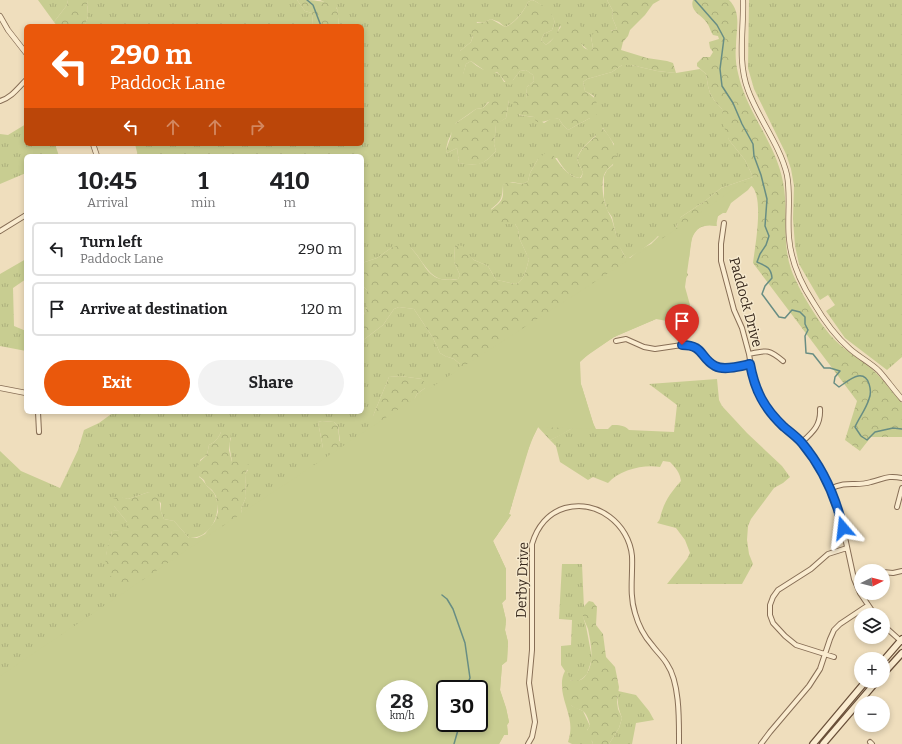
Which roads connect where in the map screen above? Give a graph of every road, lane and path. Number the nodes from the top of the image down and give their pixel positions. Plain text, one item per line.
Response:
1 (743, 0) edge
2 (0, 16) edge
3 (24, 50) edge
4 (24, 82) edge
5 (0, 101) edge
6 (24, 216) edge
7 (724, 223) dead end
8 (0, 230) edge
9 (616, 341) dead end
10 (749, 354) junction
11 (783, 361) dead end
12 (750, 364) junction
13 (0, 388) edge
14 (24, 393) edge
15 (902, 399) edge
16 (820, 409) dead end
17 (38, 414) edge
18 (39, 432) dead end
19 (802, 442) junction
20 (902, 478) edge
21 (902, 488) edge
22 (830, 489) junction
23 (897, 507) dead end
24 (847, 548) junction
25 (902, 571) edge
26 (890, 573) edge
27 (854, 580) edge
28 (864, 600) edge
29 (867, 606) joint
30 (890, 631) edge
31 (902, 640) edge
32 (890, 653) edge
33 (902, 653) edge
34 (825, 654) junction
35 (834, 657) dead end
36 (890, 666) edge
37 (860, 688) edge
38 (871, 688) edge
39 (528, 744) edge
40 (679, 744) edge
41 (761, 744) edge
42 (813, 744) edge
43 (823, 744) edge

1 - 15 street
2 - 3 street
4 - 5 street
6 - 8 street
7 - 10 street, Paddock Drive
9 - 12 street
10 - 11 street
10 - 12 street, Paddock Drive
12 - 19 street, Paddock Drive
13 - 14 street
16 - 19 street
17 - 18 street
19 - 22 street, Paddock Drive
20 - 22 street
21 - 23 street
22 - 24 street, Paddock Drive
24 - 27 street, Paddock Drive
24 - 34 street
25 - 26 street
28 - 29 street, Paddock Drive
29 - 34 street
30 - 31 street
31 - 32 main road
33 - 36 main road
34 - 35 street
34 - 41 street
37 - 42 main road
38 - 43 main road
39 - 40 street, Derby Drive

